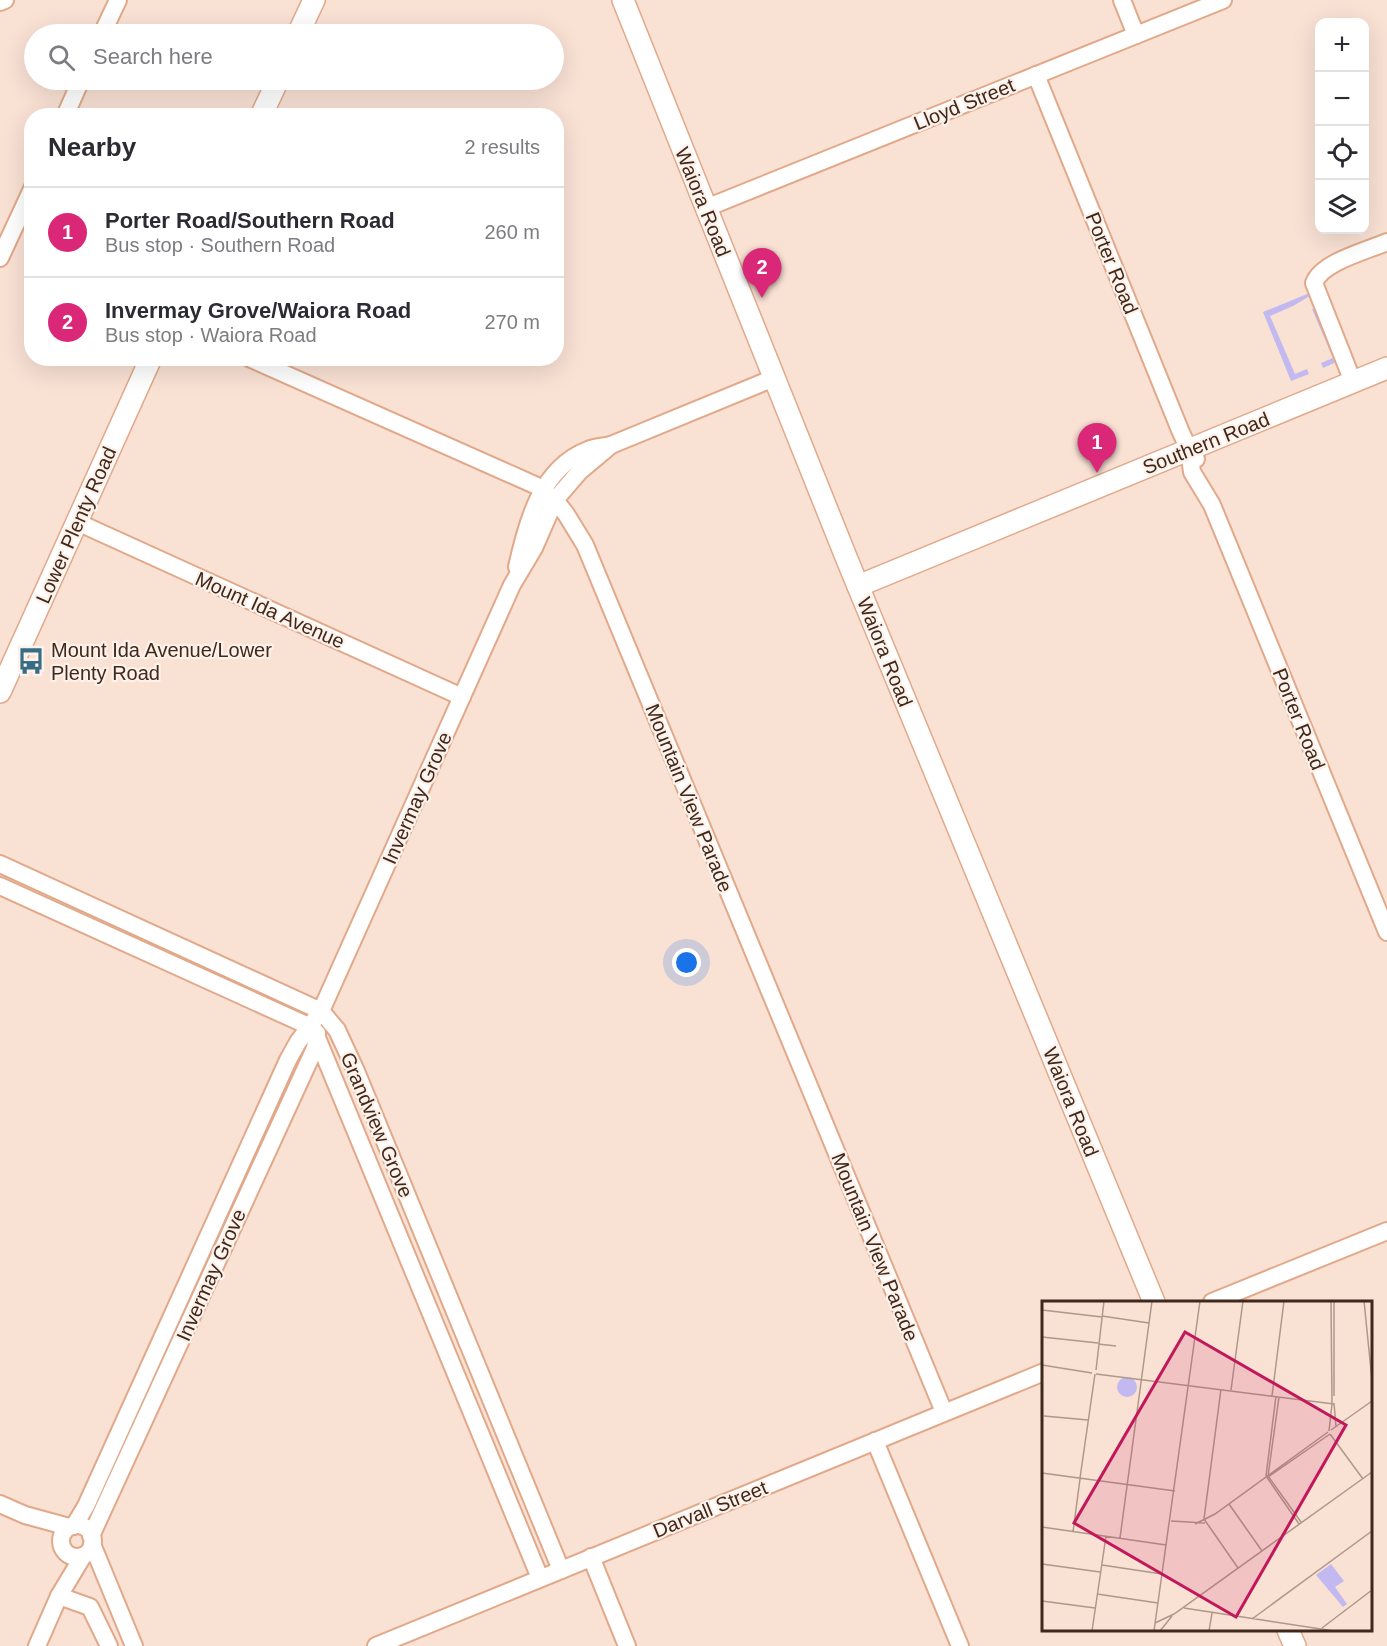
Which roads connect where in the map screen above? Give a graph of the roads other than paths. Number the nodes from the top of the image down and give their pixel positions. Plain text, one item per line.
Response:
1 (5, 0) edge
2 (118, 0) edge
3 (314, 0) edge
4 (1122, 0) edge
5 (1223, 0) edge
6 (0, 2) edge
7 (628, 2) edge
8 (107, 24) edge
9 (303, 24) edge
10 (1136, 35) junction
11 (1036, 75) junction
12 (77, 90) edge
13 (273, 90) edge
14 (69, 108) edge
15 (265, 108) edge
16 (24, 206) edge
17 (706, 208) junction
18 (1387, 242) edge
19 (0, 258) edge
20 (147, 366) edge
21 (267, 366) edge
22 (1387, 368) edge
23 (774, 378) junction
24 (1353, 382) junction
25 (1189, 450) junction
26 (549, 495) junction
27 (77, 522) junction
28 (858, 586) junction
29 (0, 692) edge
30 (462, 697) junction
31 (0, 864) edge
32 (0, 886) edge
33 (1387, 932) edge
34 (321, 1011) junction
35 (313, 1031) junction
36 (1387, 1231) edge
37 (1154, 1301) edge
38 (1214, 1301) edge
39 (1042, 1373) edge
40 (944, 1412) junction
41 (875, 1441) junction
42 (0, 1504) edge
43 (25, 1515) junction
44 (72, 1527) junction
45 (89, 1545) junction
46 (63, 1548) junction
47 (591, 1557) junction
48 (561, 1570) junction
49 (540, 1578) junction
50 (59, 1596) junction
51 (1289, 1631) edge
52 (37, 1646) edge
53 (109, 1646) edge
54 (134, 1646) edge
55 (376, 1646) edge
56 (627, 1646) edge
57 (960, 1646) edge
58 (1295, 1646) edge

1 - 6 street
2 - 8 street
3 - 9 main road
4 - 10 street
5 - 10 street, Lloyd Street
7 - 17 main road, Waiora Road
10 - 11 street, Lloyd Street
11 - 17 street, Lloyd Street
11 - 25 street, Porter Road
12 - 14 street
13 - 15 main road
16 - 19 street
17 - 23 main road, Waiora Road
18 - 24 street
20 - 27 main road, Lower Plenty Road
21 - 26 street, Mountain View Parade
22 - 24 main road, Southern Road
23 - 26 street, Invermay Grove
23 - 28 main road, Waiora Road
24 - 25 main road, Southern Road
25 - 28 main road, Southern Road
25 - 33 street, Porter Road
26 - 30 street, Invermay Grove
26 - 40 street, Mountain View Parade
27 - 29 main road, Lower Plenty Road
27 - 30 street, Mount Ida Avenue
28 - 37 main road, Waiora Road
30 - 34 street, Invermay Grove
31 - 34 street, Grandview Grove
32 - 35 street
34 - 35 street, Invermay Grove
34 - 48 street, Grandview Grove
35 - 44 street, Invermay Grove
35 - 45 street, Invermay Grove
35 - 49 street, Grandview Grove
36 - 38 street
39 - 40 street, Darvall Street
40 - 41 street, Darvall Street
41 - 47 street, Darvall Street
41 - 57 street
42 - 43 street
43 - 44 street
43 - 46 street
44 - 45 street
44 - 46 street
45 - 46 street
45 - 50 street, Invermay Grove
45 - 54 street
46 - 50 street, Invermay Grove
47 - 48 street, Darvall Street
47 - 56 street
48 - 49 street, Darvall Street
49 - 55 street, Darvall Street
50 - 52 street, Invermay Grove
50 - 53 street
51 - 58 main road

